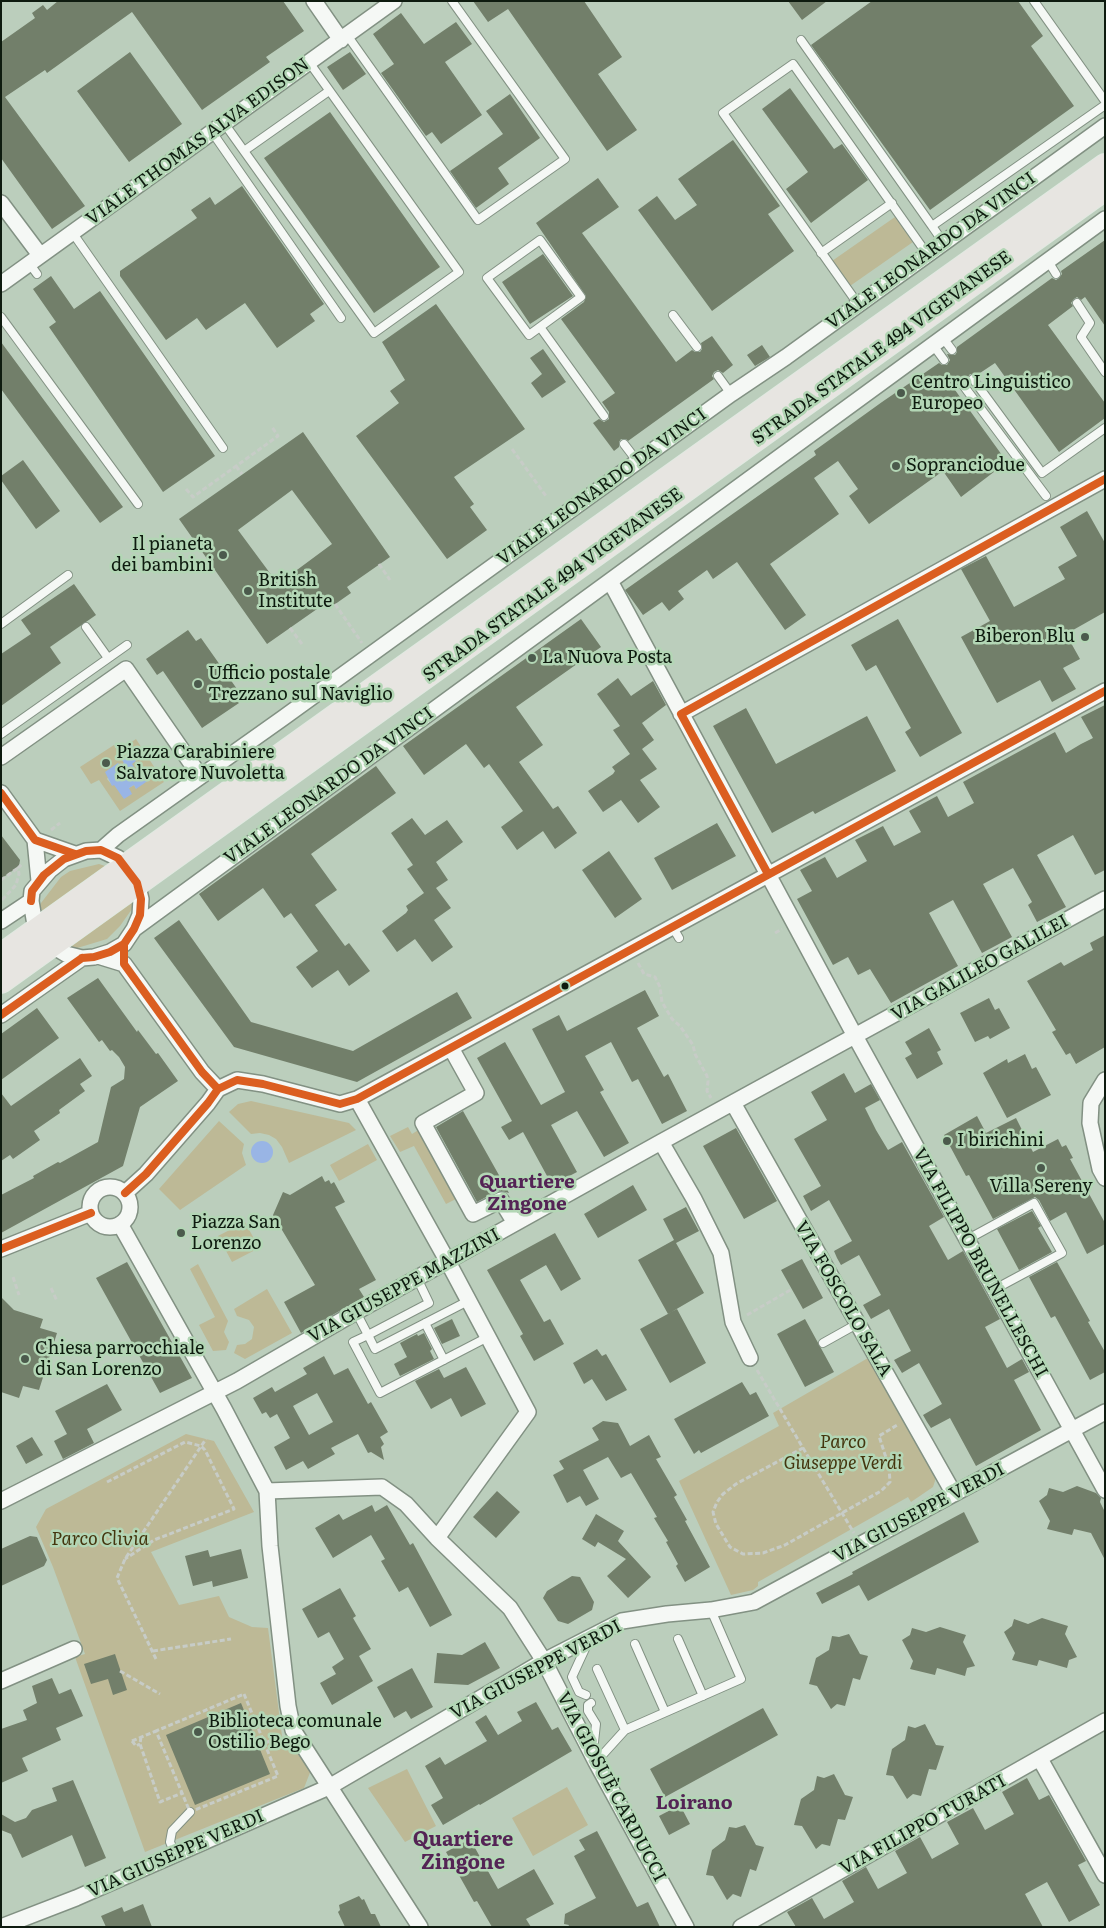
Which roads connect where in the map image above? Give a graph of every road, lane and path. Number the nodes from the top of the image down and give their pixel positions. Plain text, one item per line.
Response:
1 (314, 1) edge
2 (394, 1) edge
3 (452, 1) edge
4 (1034, 1) edge
5 (344, 38) junction
6 (801, 40) dead end
7 (309, 62) junction
8 (329, 91) junction
9 (1105, 103) edge
10 (1105, 126) edge
11 (218, 128) junction
12 (244, 151) junction
13 (1105, 166) edge
14 (1105, 188) edge
15 (1, 203) edge
16 (892, 203) junction
17 (1105, 219) edge
18 (932, 226) junction
19 (72, 232) junction
20 (943, 242) junction
21 (821, 252) junction
22 (927, 254) junction
23 (1048, 261) junction
24 (35, 264) junction
25 (1056, 274) dead end
26 (1, 284) edge
27 (1077, 303) dead end
28 (858, 304) junction
29 (674, 315) dead end
30 (1, 317) edge
31 (341, 318) dead end
32 (540, 327) junction
33 (938, 341) junction
34 (697, 346) dead end
35 (952, 350) dead end
36 (944, 360) dead end
37 (1105, 372) edge
38 (718, 376) dead end
39 (973, 379) dead end
40 (964, 385) dead end
41 (731, 394) junction
42 (604, 416) dead end
43 (272, 427) dead end
44 (1105, 428) edge
45 (624, 444) dead end
46 (223, 448) dead end
47 (512, 449) dead end
48 (638, 462) junction
49 (236, 466) junction
50 (242, 474) dead end
51 (1105, 479) edge
52 (186, 489) dead end
53 (546, 496) dead end
54 (1046, 496) dead end
55 (138, 504) dead end
56 (379, 564) dead end
57 (68, 576) dead end
58 (390, 580) dead end
59 (610, 581) junction
60 (335, 604) dead end
61 (1, 624) edge
62 (86, 627) dead end
63 (290, 628) dead end
64 (358, 637) dead end
65 (302, 644) dead end
66 (127, 645) dead end
67 (108, 658) junction
68 (1105, 691) edge
69 (681, 714) junction
70 (1, 734) edge
71 (1, 757) edge
72 (200, 776) junction
73 (1, 793) edge
74 (35, 840) junction
75 (101, 850) junction
76 (75, 854) junction
77 (768, 874) junction
78 (132, 875) junction
79 (1, 880) edge
80 (39, 881) junction
81 (3, 899) dead end
82 (1105, 899) edge
83 (31, 901) junction
84 (1, 921) edge
85 (778, 921) dead end
86 (134, 930) junction
87 (787, 936) dead end
88 (44, 938) junction
89 (124, 944) junction
90 (1, 956) edge
91 (98, 956) junction
92 (82, 958) junction
93 (637, 963) dead end
94 (124, 964) junction
95 (1, 981) edge
96 (1, 1015) edge
97 (855, 1036) junction
98 (451, 1048) junction
99 (1105, 1080) edge
100 (218, 1088) junction
101 (711, 1098) dead end
102 (357, 1099) junction
103 (733, 1103) junction
104 (661, 1142) junction
105 (1105, 1178) edge
106 (125, 1194) junction
107 (91, 1213) junction
108 (515, 1223) junction
109 (120, 1224) junction
110 (968, 1239) junction
111 (1, 1249) edge
112 (448, 1262) junction
113 (13, 1278) dead end
114 (417, 1278) junction
115 (50, 1288) dead end
116 (792, 1289) dead end
117 (995, 1289) junction
118 (19, 1295) dead end
119 (57, 1300) dead end
120 (468, 1301) junction
121 (356, 1312) junction
122 (733, 1322) junction
123 (425, 1324) junction
124 (857, 1324) junction
125 (368, 1335) junction
126 (488, 1337) junction
127 (823, 1343) dead end
128 (375, 1349) junction
129 (361, 1357) junction
130 (750, 1358) joint
131 (444, 1360) junction
132 (214, 1393) junction
133 (1105, 1412) edge
134 (910, 1418) junction
135 (1073, 1431) junction
136 (206, 1439) dead end
137 (201, 1446) junction
138 (803, 1448) junction
139 (107, 1482) dead end
140 (1105, 1490) edge
141 (267, 1491) junction
142 (954, 1494) junction
143 (1, 1501) edge
144 (843, 1514) junction
145 (437, 1538) junction
146 (862, 1544) junction
147 (125, 1559) junction
148 (711, 1610) junction
149 (590, 1638) junction
150 (231, 1639) dead end
151 (678, 1639) dead end
152 (635, 1644) dead end
153 (74, 1649) dead end
154 (152, 1651) junction
155 (156, 1659) dead end
156 (544, 1662) junction
157 (597, 1670) dead end
158 (120, 1671) dead end
159 (1, 1681) edge
160 (160, 1694) dead end
161 (586, 1694) dead end
162 (702, 1696) junction
163 (591, 1703) dead end
164 (665, 1712) junction
165 (1105, 1721) edge
166 (625, 1730) junction
167 (156, 1731) junction
168 (282, 1736) dead end
169 (141, 1738) junction
170 (265, 1743) junction
171 (140, 1744) junction
172 (594, 1759) junction
173 (1040, 1759) junction
174 (330, 1787) junction
175 (182, 1794) junction
176 (190, 1812) junction
177 (175, 1854) junction
178 (1105, 1875) edge
179 (1, 1927) edge
180 (420, 1927) edge
181 (686, 1927) edge
182 (741, 1927) edge

1 - 5 street
2 - 5 street, VIALE THOMAS ALVA EDISON
3 - 5 lane
4 - 9 lane
5 - 7 street, VIALE THOMAS ALVA EDISON
6 - 18 lane
7 - 8 lane
7 - 11 street, VIALE THOMAS ALVA EDISON
8 - 12 lane
8 - 12 lane
9 - 18 lane
10 - 20 street, VIALE LEONARDO DA VINCI
11 - 12 lane
11 - 19 street, VIALE THOMAS ALVA EDISON
11 - 31 lane
13 - 78 main road, STRADA STATALE 494 VIGEVANESE
14 - 78 main road, STRADA STATALE 494 VIGEVANESE
15 - 24 street
16 - 21 lane
16 - 21 lane
16 - 22 lane
17 - 23 street, VIALE LEONARDO DA VINCI
18 - 20 lane
19 - 24 street, VIALE THOMAS ALVA EDISON
19 - 46 lane
20 - 22 street, VIALE LEONARDO DA VINCI
21 - 28 lane
22 - 28 street, VIALE LEONARDO DA VINCI
23 - 25 lane
23 - 33 street, VIALE LEONARDO DA VINCI
24 - 26 street, VIALE THOMAS ALVA EDISON
27 - 37 lane
28 - 41 street, VIALE LEONARDO DA VINCI
29 - 34 lane
30 - 55 lane
32 - 32 lane
32 - 42 lane
33 - 35 lane
33 - 36 lane
33 - 59 street, VIALE LEONARDO DA VINCI
38 - 41 lane
39 - 44 lane
40 - 54 lane
41 - 48 street, VIALE LEONARDO DA VINCI
43 - 49 path
45 - 48 lane
47 - 53 path
48 - 72 street, VIALE LEONARDO DA VINCI
49 - 50 path
49 - 52 path
51 - 69 street
56 - 58 path
57 - 61 lane
59 - 69 street, VIA FILIPPO BRUNELLESCHI
59 - 86 street, VIALE LEONARDO DA VINCI
60 - 64 path
62 - 67 lane
63 - 65 path
66 - 67 lane
67 - 70 lane
68 - 77 street
69 - 77 street, VIA FILIPPO BRUNELLESCHI
71 - 72 street
72 - 75 street, VIALE LEONARDO DA VINCI
73 - 74 street
74 - 76 street
74 - 80 street
75 - 76 street
75 - 78 street
76 - 80 street
77 - 97 street, VIA FILIPPO BRUNELLESCHI
77 - 98 street
78 - 86 street
78 - 88 main road, STRADA STATALE 494 VIGEVANESE
79 - 81 path
80 - 83 street
82 - 97 street, VIA GALILEO GALILEI
83 - 84 street
83 - 88 street
85 - 87 path
86 - 89 street
88 - 90 main road, STRADA STATALE 494 VIGEVANESE
88 - 92 street
88 - 95 main road, STRADA STATALE 494 VIGEVANESE
89 - 91 street
89 - 94 street
91 - 92 street
91 - 94 street
92 - 96 street
93 - 101 path
94 - 100 street
97 - 103 street, VIA GIUSEPPE MAZZINI
97 - 110 street, VIA FILIPPO BRUNELLESCHI
98 - 102 street
98 - 108 street
99 - 105 street
100 - 102 street
100 - 106 street
102 - 112 street
103 - 104 street, VIA GIUSEPPE MAZZINI
103 - 124 street, VIA FOSCOLO SALA
104 - 108 street, VIA GIUSEPPE MAZZINI
104 - 122 street
106 - 107 street
106 - 109 street
107 - 109 street
107 - 111 street
108 - 112 street, VIA GIUSEPPE MAZZINI
109 - 132 street
110 - 117 street, VIA FILIPPO BRUNELLESCHI
110 - 117 lane
112 - 114 street, VIA GIUSEPPE MAZZINI
112 - 120 street
113 - 118 path
114 - 121 street, VIA GIUSEPPE MAZZINI
114 - 125 lane
115 - 119 path
116 - 122 path
117 - 135 street, VIA FILIPPO BRUNELLESCHI
120 - 123 lane
120 - 126 street
121 - 125 lane
121 - 132 street, VIA GIUSEPPE MAZZINI
122 - 130 street
123 - 128 lane
123 - 131 lane
124 - 127 lane
124 - 134 street, VIA FOSCOLO SALA
125 - 128 lane
125 - 129 lane
126 - 131 lane
126 - 145 street
128 - 129 lane
129 - 131 lane
130 - 138 path
132 - 141 street
132 - 143 street, VIA GIUSEPPE MAZZINI
133 - 135 street, VIA GIUSEPPE VERDI
134 - 142 street, VIA FOSCOLO SALA
134 - 144 path
135 - 140 street, VIA FILIPPO BRUNELLESCHI
135 - 142 street, VIA GIUSEPPE VERDI
136 - 137 path
137 - 139 path
137 - 147 path
137 - 147 path
138 - 144 path
138 - 144 path
141 - 145 street, VIA GIOSUÈ CARDUCCI
141 - 174 street
142 - 146 street, VIA GIUSEPPE VERDI
144 - 146 path
145 - 156 street, VIA GIOSUÈ CARDUCCI
146 - 148 street, VIA GIUSEPPE VERDI
147 - 154 path
148 - 149 street, VIA GIUSEPPE VERDI
148 - 162 lane
149 - 156 street, VIA GIUSEPPE VERDI
149 - 161 lane
150 - 154 path
151 - 162 lane
152 - 164 lane
153 - 159 street
154 - 155 path
156 - 172 street, VIA GIOSUÈ CARDUCCI
156 - 174 street, VIA GIUSEPPE VERDI
157 - 166 lane
158 - 160 path
162 - 164 lane
163 - 172 lane
164 - 166 lane
165 - 173 street, VIA FILIPPO TURATI
166 - 172 lane
167 - 169 path
167 - 170 path
167 - 175 path
168 - 170 path
169 - 171 path
169 - 171 path
170 - 176 path
171 - 175 path
172 - 181 street, VIA GIOSUÈ CARDUCCI
173 - 178 street
173 - 182 street, VIA FILIPPO TURATI
174 - 177 street, VIA GIUSEPPE VERDI
174 - 180 street
175 - 176 path
176 - 177 lane
177 - 179 street, VIA GIUSEPPE VERDI

